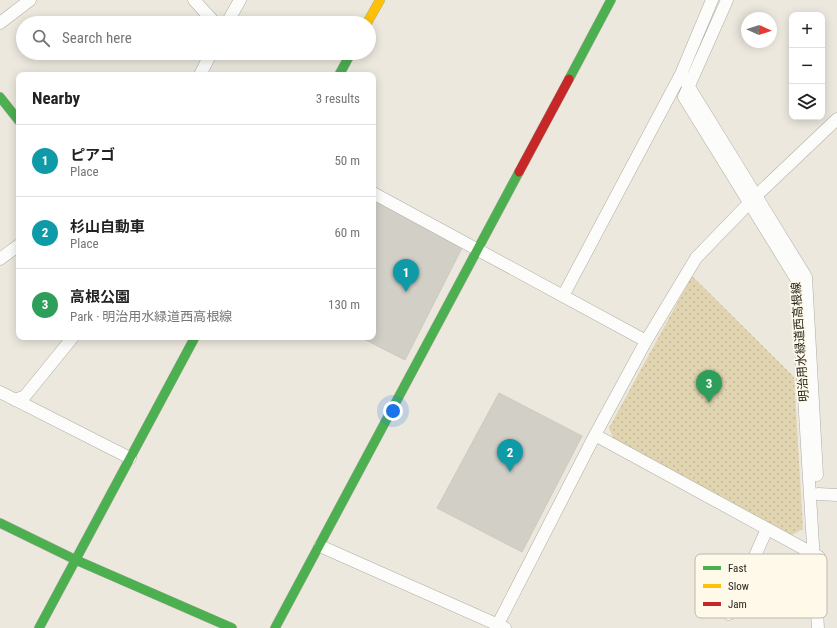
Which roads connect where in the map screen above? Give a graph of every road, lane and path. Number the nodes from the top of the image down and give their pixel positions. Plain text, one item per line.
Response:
1 (30, 0) edge
2 (194, 0) edge
3 (240, 0) edge
4 (380, 0) edge
5 (612, 0) edge
6 (712, 0) edge
7 (727, 0) edge
8 (209, 16) edge
9 (231, 16) edge
10 (371, 16) edge
11 (0, 23) edge
12 (208, 60) edge
13 (348, 60) edge
14 (202, 72) edge
15 (342, 72) edge
16 (681, 74) junction
17 (689, 87) junction
18 (0, 96) edge
19 (16, 117) edge
20 (837, 119) edge
21 (376, 195) edge
22 (753, 200) junction
23 (16, 247) edge
24 (477, 249) junction
25 (0, 259) edge
26 (563, 296) junction
27 (71, 340) edge
28 (189, 340) edge
29 (646, 341) junction
30 (0, 392) edge
31 (15, 400) junction
32 (595, 435) junction
33 (130, 458) junction
34 (818, 494) junction
35 (837, 495) edge
36 (0, 523) edge
37 (767, 529) junction
38 (320, 546) junction
39 (756, 554) edge
40 (812, 554) edge
41 (817, 554) edge
42 (817, 554) edge
43 (76, 560) junction
44 (818, 618) edge
45 (824, 618) edge
46 (500, 627) edge
47 (39, 628) edge
48 (232, 628) edge
49 (275, 628) edge
50 (818, 628) edge
51 (825, 628) edge

1 - 11 street
2 - 8 street
3 - 9 street
4 - 10 street
5 - 24 street
6 - 16 street
7 - 17 street
12 - 14 street
13 - 15 street
16 - 17 street
16 - 26 street
17 - 22 street
18 - 19 street
20 - 22 street
21 - 24 street
22 - 29 street
22 - 34 street
22 - 41 street, 明治用水緑道西高根線
23 - 25 street
24 - 26 street
24 - 38 street
26 - 29 street
27 - 31 street
28 - 33 street
29 - 32 street
30 - 31 street
31 - 33 street
32 - 37 street
32 - 46 street
33 - 43 street
34 - 35 street
34 - 42 street
36 - 43 street
37 - 39 street
37 - 40 street
38 - 46 street
38 - 49 street
43 - 47 street
43 - 48 street
44 - 50 street, 明治用水緑道西高根線
45 - 51 street

